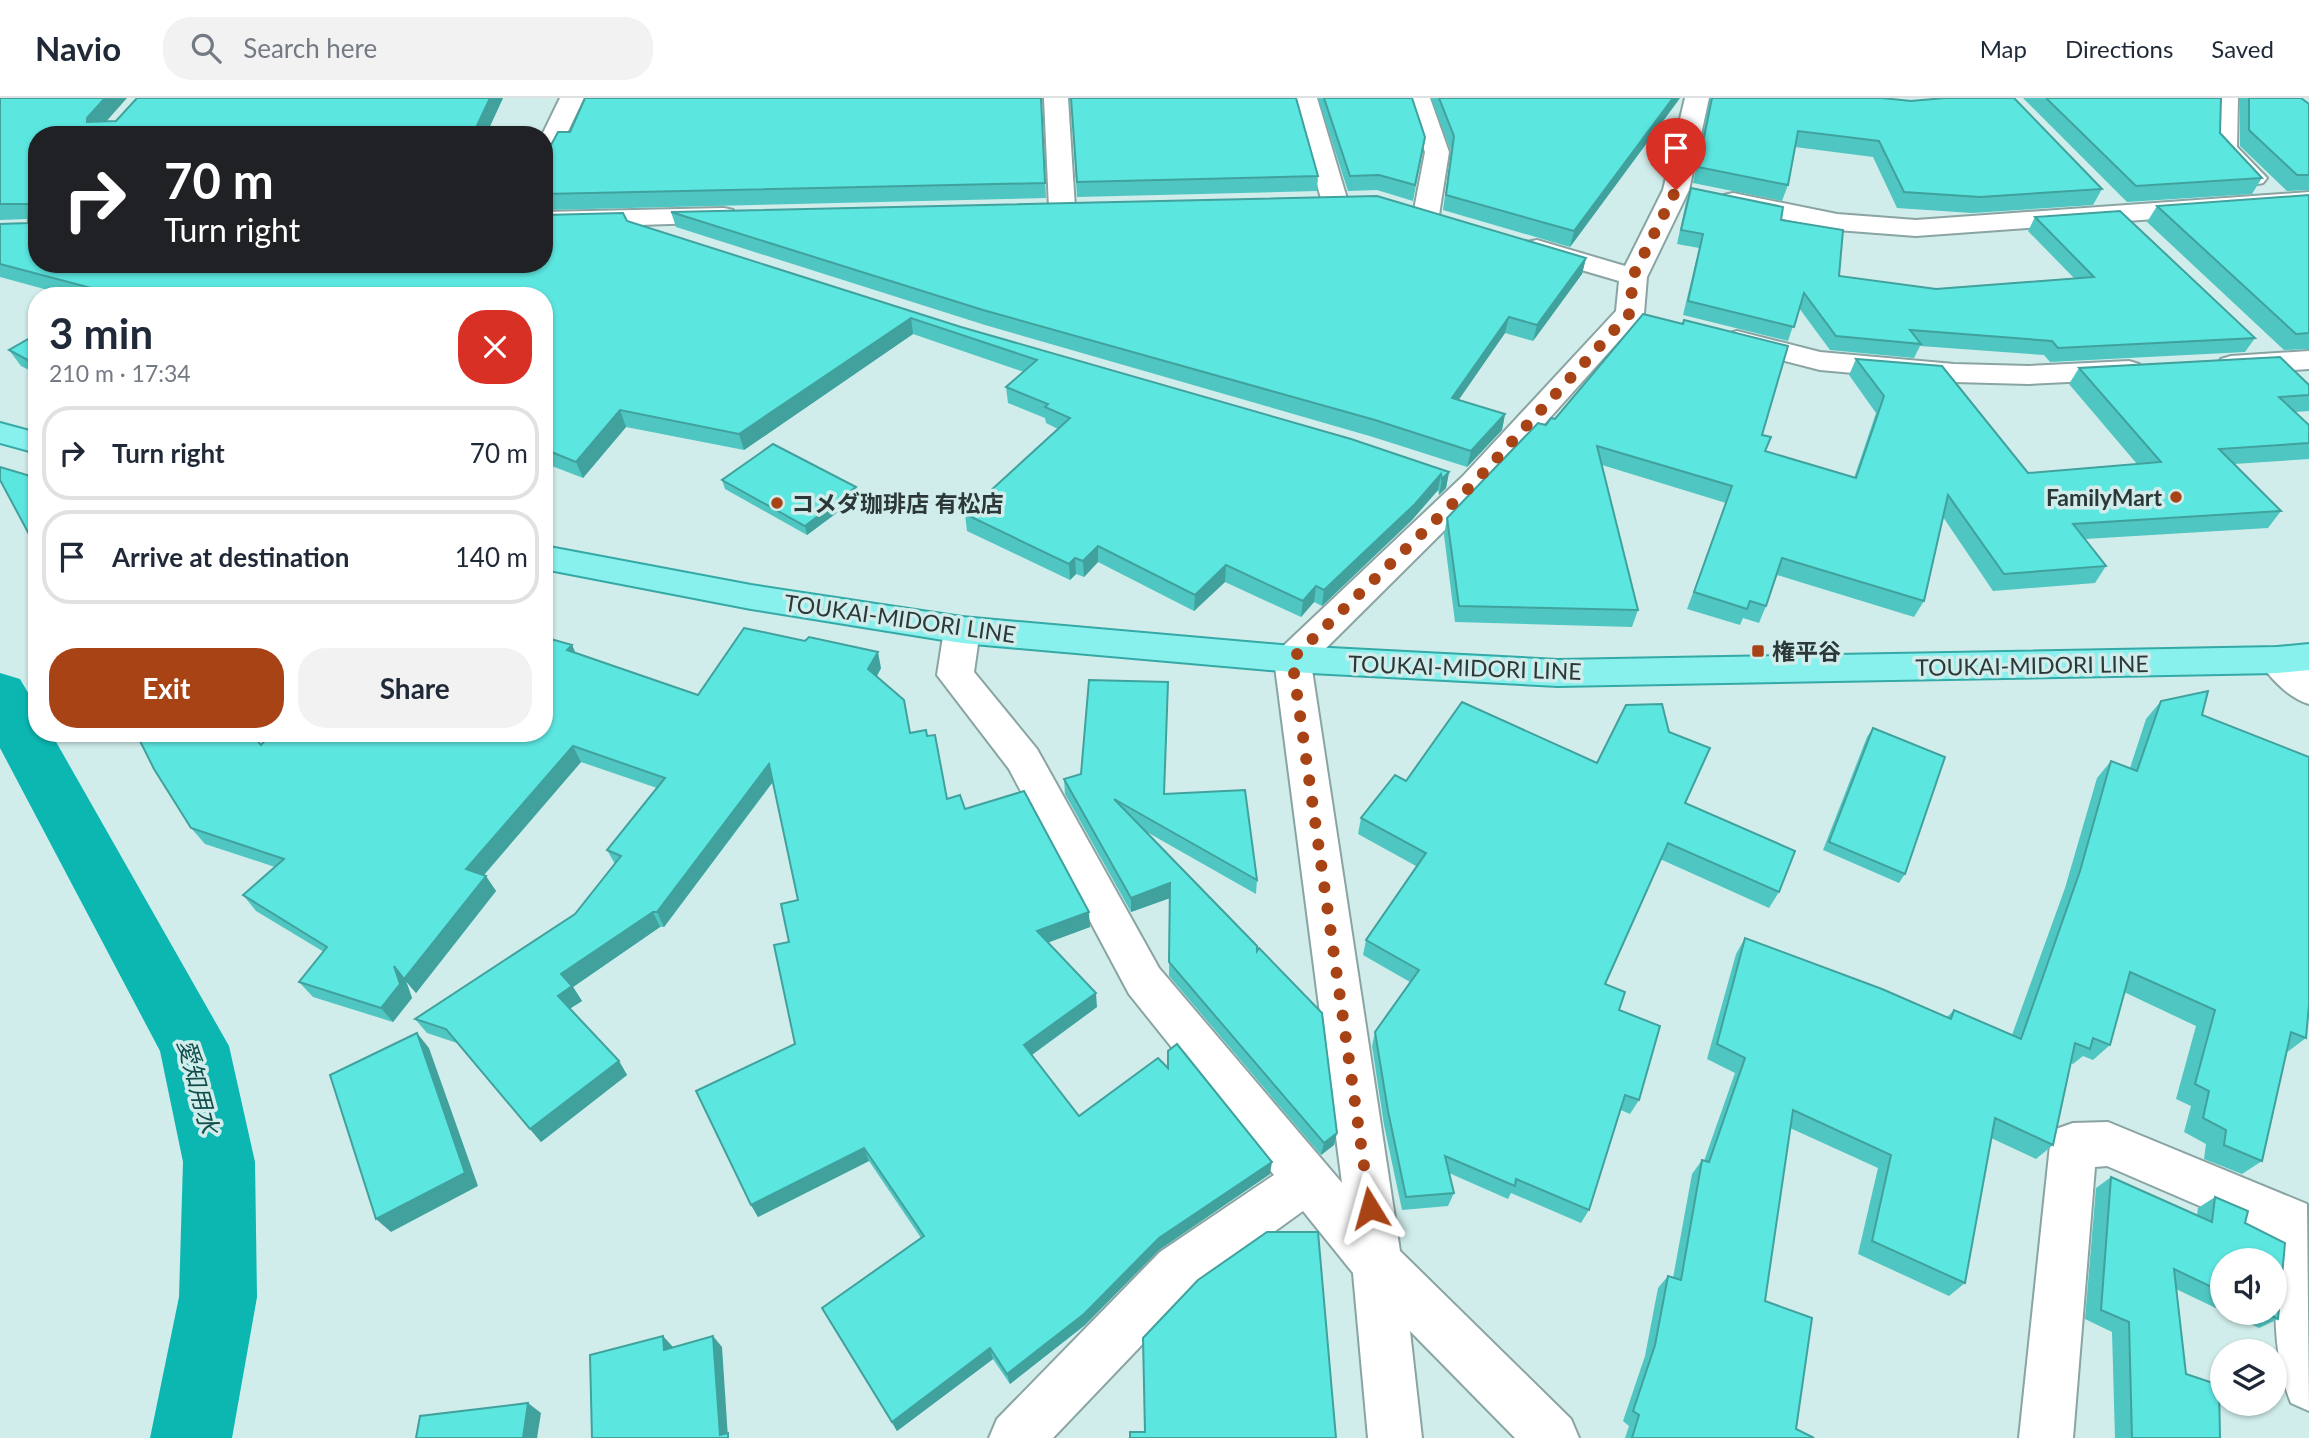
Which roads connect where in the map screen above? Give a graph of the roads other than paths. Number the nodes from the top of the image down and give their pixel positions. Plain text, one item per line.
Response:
1 (572, 98) edge
2 (1056, 98) edge
3 (1305, 98) edge
4 (1418, 98) edge
5 (1697, 98) edge
6 (2226, 98) edge
7 (553, 137) edge
8 (1676, 190) junction
9 (2309, 200) edge
10 (1362, 201) edge
11 (2278, 201) junction
12 (1308, 202) edge
13 (1335, 202) junction
14 (2111, 204) junction
15 (1090, 207) edge
16 (1062, 208) junction
17 (1034, 209) edge
18 (755, 216) edge
19 (615, 219) junction
20 (553, 220) edge
21 (1452, 222) edge
22 (1517, 242) edge
23 (2149, 242) edge
24 (695, 245) edge
25 (1633, 276) junction
26 (1706, 332) edge
27 (2246, 334) edge
28 (2275, 362) junction
29 (2207, 366) edge
30 (2152, 369) edge
31 (2305, 372) edge
32 (0, 433) edge
33 (28, 441) edge
34 (553, 559) edge
35 (962, 630) junction
36 (1292, 659) junction
37 (2293, 659) edge
38 (2309, 690) edge
39 (1308, 1179) junction
40 (1377, 1263) junction
41 (2309, 1385) edge
42 (1016, 1438) edge
43 (1395, 1438) edge
44 (1552, 1438) edge
45 (2046, 1438) edge

1 - 7 street
2 - 16 street
3 - 13 street
4 - 21 street
5 - 8 street
6 - 11 street
8 - 14 street
8 - 25 street
9 - 11 street
10 - 13 street
11 - 14 street
12 - 13 street
14 - 23 street
15 - 16 street
16 - 17 street
18 - 19 street
19 - 20 street
19 - 24 street
22 - 25 street
25 - 36 street
26 - 30 street
27 - 28 street
28 - 29 street
28 - 31 street
32 - 33 main road
34 - 35 main road, TOUKAI-MIDORI LINE
35 - 36 main road, TOUKAI-MIDORI LINE
35 - 39 street
36 - 37 main road, TOUKAI-MIDORI LINE
36 - 40 street
37 - 38 street
39 - 40 street
39 - 42 street
40 - 43 street
40 - 44 street
41 - 45 street

